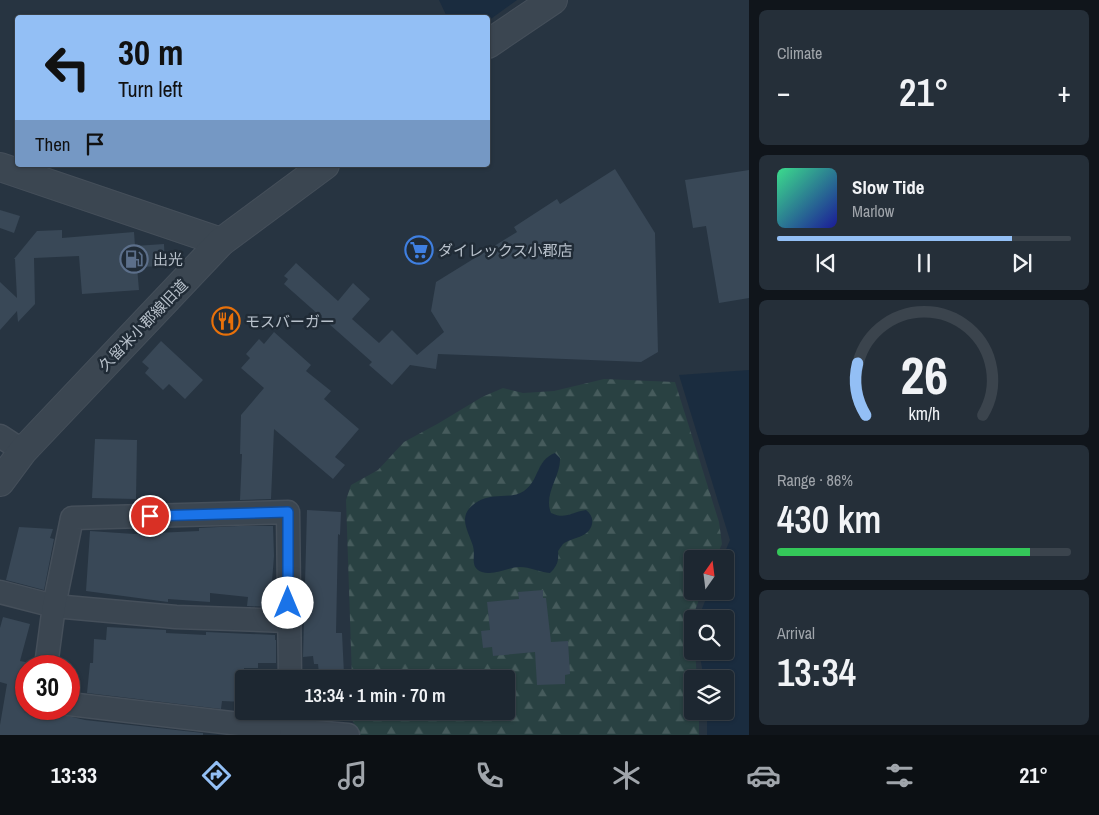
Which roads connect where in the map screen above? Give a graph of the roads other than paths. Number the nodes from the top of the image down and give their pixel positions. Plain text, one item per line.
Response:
1 (553, 0) edge
2 (490, 43) edge
3 (0, 166) edge
4 (321, 167) edge
5 (222, 242) junction
6 (0, 436) edge
7 (23, 451) junction
8 (0, 482) edge
9 (0, 592) edge
10 (54, 606) junction
11 (288, 621) junction
12 (47, 655) edge
13 (290, 670) edge
14 (80, 705) edge
15 (291, 721) edge
16 (348, 735) edge

1 - 2 street
3 - 5 street
4 - 5 street, 久留米小郡線旧道
5 - 7 street, 久留米小郡線旧道
6 - 7 street
7 - 8 street, 久留米小郡線旧道
9 - 10 street
10 - 11 street
10 - 11 street
10 - 12 street
11 - 13 street
14 - 15 street
15 - 16 street

